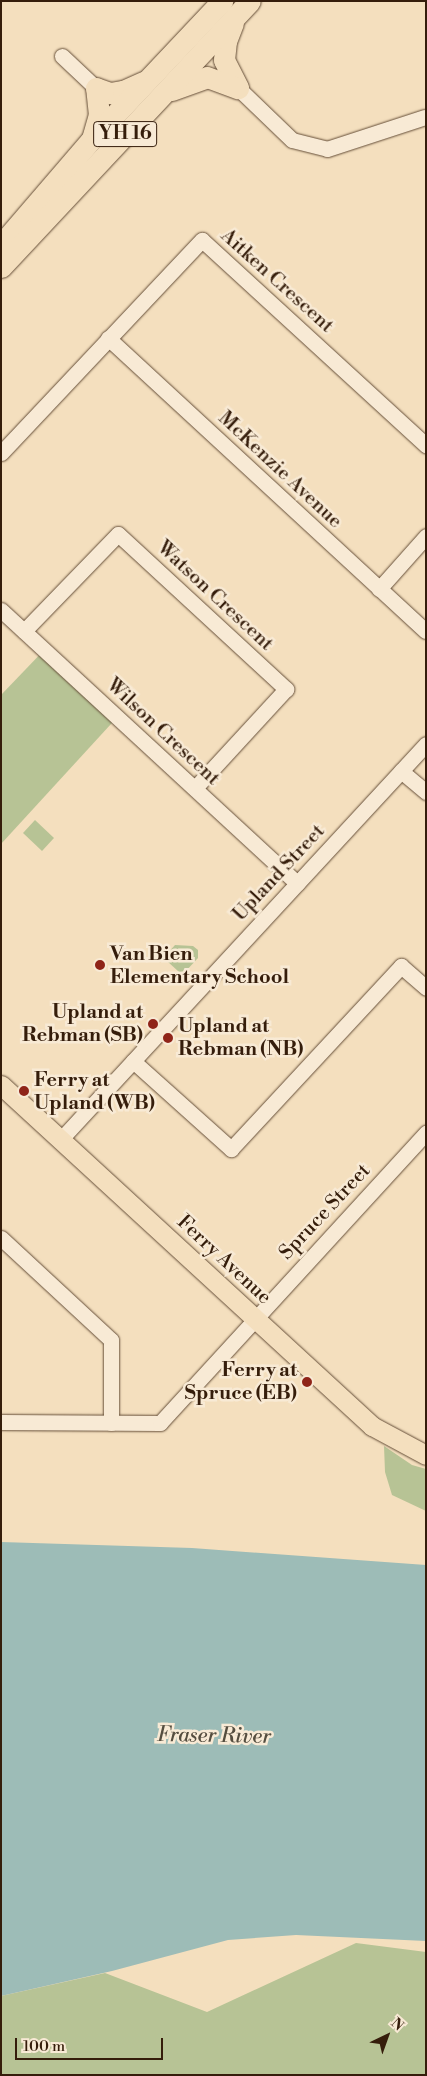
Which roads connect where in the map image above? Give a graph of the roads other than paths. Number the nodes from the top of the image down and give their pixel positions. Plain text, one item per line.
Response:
1 (250, 1) edge
2 (228, 9) edge
3 (62, 56) dead end
4 (151, 77) junction
5 (96, 88) junction
6 (238, 88) junction
7 (163, 95) junction
8 (425, 114) edge
9 (92, 139) junction
10 (2, 244) edge
11 (1, 267) edge
12 (108, 338) junction
13 (426, 444) edge
14 (1, 454) edge
15 (426, 536) edge
16 (379, 589) junction
17 (1, 610) edge
18 (24, 632) junction
19 (426, 632) edge
20 (426, 744) edge
21 (402, 770) junction
22 (195, 788) junction
23 (426, 792) edge
24 (297, 883) junction
25 (426, 988) edge
26 (133, 1061) junction
27 (1, 1085) edge
28 (426, 1134) edge
29 (61, 1139) junction
30 (1, 1238) edge
31 (254, 1319) junction
32 (1, 1422) edge
33 (111, 1423) junction
34 (426, 1456) edge

1 - 2 highway, YH 16
2 - 4 highway, YH 16
2 - 6 highway
2 - 7 highway, YH 16
3 - 5 street
4 - 5 highway
4 - 9 highway, YH 16
5 - 9 highway
6 - 7 highway
6 - 8 street
7 - 11 highway, YH 16
9 - 10 highway, YH 16
12 - 13 street, Aitken Crescent
12 - 14 street
12 - 16 street, McKenzie Avenue
15 - 16 street
16 - 19 street, McKenzie Avenue
17 - 18 street, Wilson Crescent
18 - 22 street, Wilson Crescent
18 - 22 street, Watson Crescent
20 - 21 street, Upland Street
21 - 23 street
21 - 24 street, Upland Street
22 - 24 street, Wilson Crescent
24 - 26 street, Upland Street
25 - 26 street
26 - 29 street, Upland Street
27 - 29 main road, Ferry Avenue
28 - 31 street, Spruce Street
29 - 31 main road, Ferry Avenue
30 - 33 street
31 - 33 street, Spruce Street
31 - 34 main road, Ferry Avenue
32 - 33 street, Spruce Street

